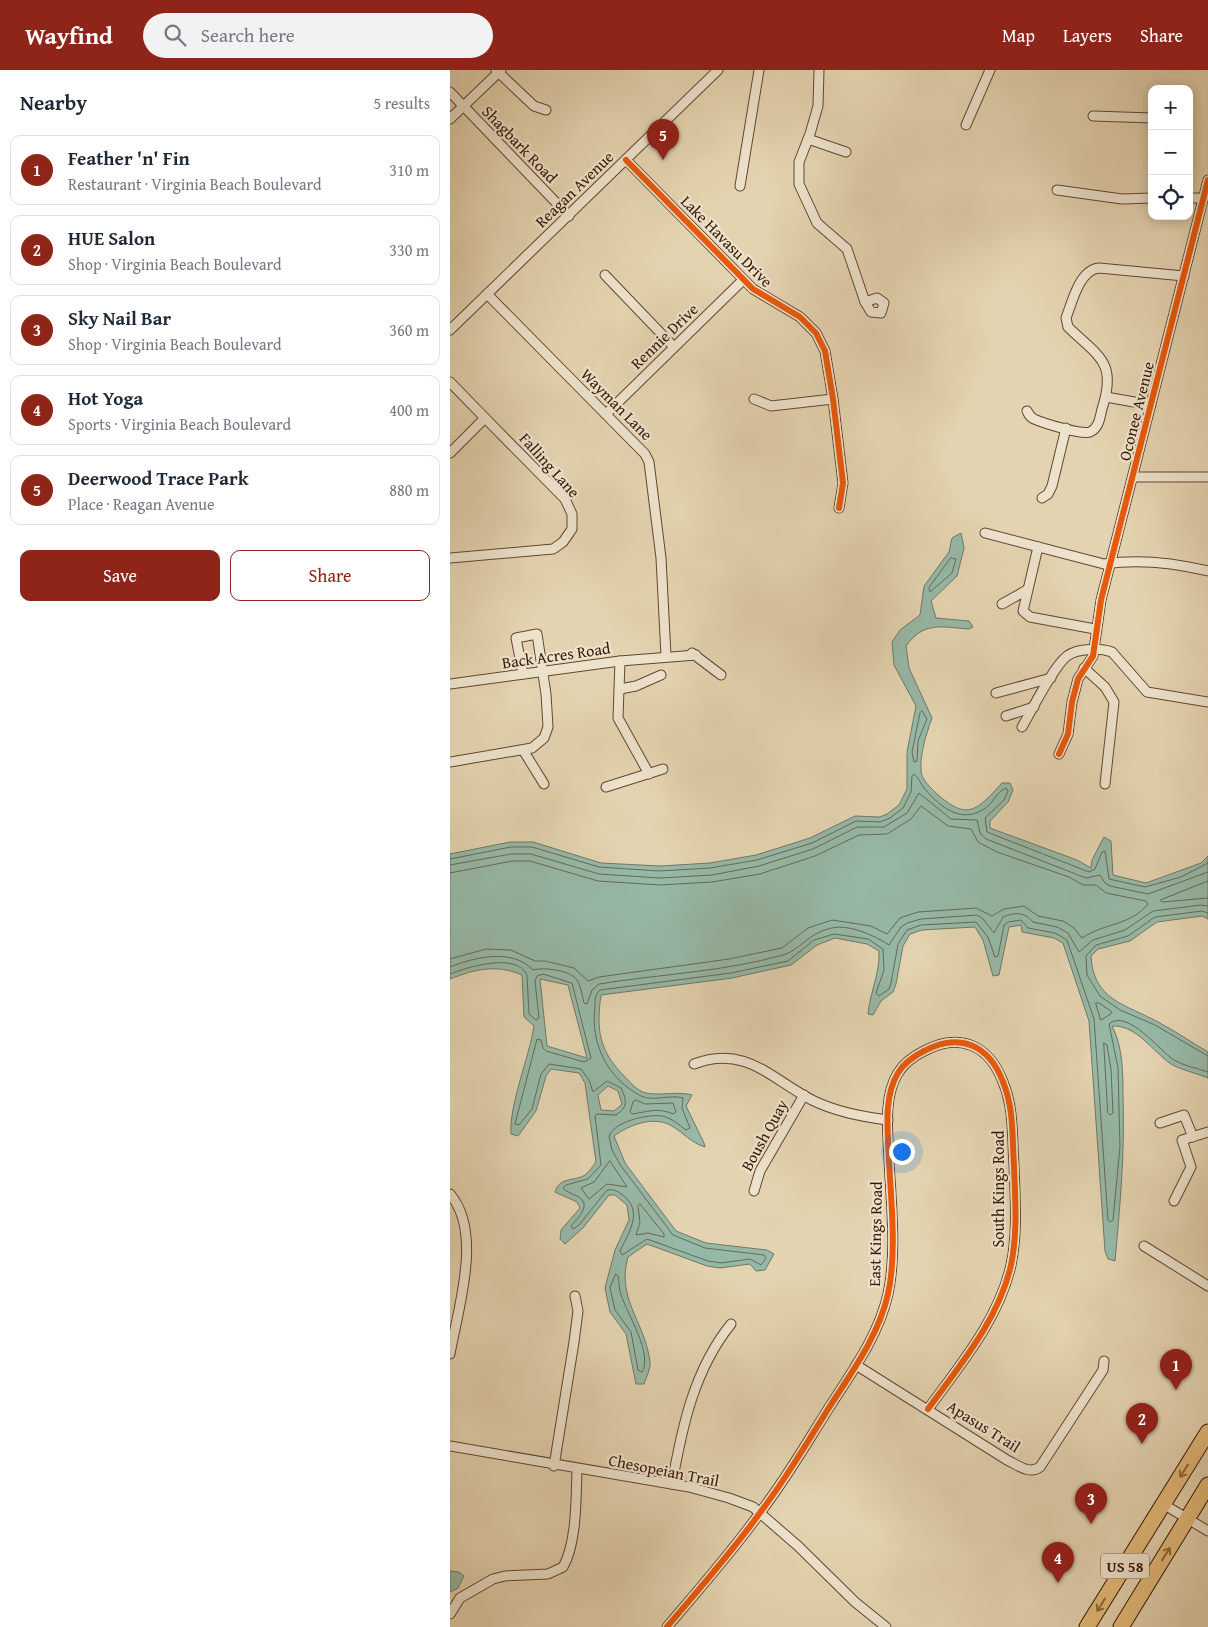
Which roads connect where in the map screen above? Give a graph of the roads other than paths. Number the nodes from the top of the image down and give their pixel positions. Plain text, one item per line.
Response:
1 (718, 70) edge
2 (759, 70) edge
3 (819, 70) edge
4 (990, 70) edge
5 (498, 71) edge
6 (450, 92) edge
7 (464, 106) junction
8 (546, 110) dead end
9 (1094, 116) dead end
10 (1148, 118) edge
11 (450, 119) edge
12 (966, 125) dead end
13 (808, 139) junction
14 (846, 152) dead end
15 (626, 160) junction
16 (1208, 180) edge
17 (740, 186) dead end
18 (1057, 190) dead end
19 (1148, 198) edge
20 (1193, 198) edge
21 (1203, 198) junction
22 (568, 216) junction
23 (605, 275) dead end
24 (1184, 276) junction
25 (743, 280) junction
26 (487, 294) junction
27 (865, 302) dead end
28 (450, 330) edge
29 (674, 347) junction
30 (450, 382) edge
31 (1106, 397) junction
32 (754, 399) dead end
33 (833, 399) junction
34 (1151, 405) junction
35 (1027, 410) dead end
36 (606, 414) junction
37 (486, 418) junction
38 (1066, 428) junction
39 (450, 453) edge
40 (1134, 477) junction
41 (1208, 477) edge
42 (1042, 498) dead end
43 (839, 508) dead end
44 (985, 533) dead end
45 (1038, 547) junction
46 (450, 558) edge
47 (1111, 563) junction
48 (1208, 571) edge
49 (1027, 590) junction
50 (1002, 604) dead end
51 (1095, 629) junction
52 (1094, 650) junction
53 (666, 656) junction
54 (620, 661) junction
55 (1084, 668) junction
56 (544, 670) junction
57 (523, 674) junction
58 (661, 675) dead end
59 (721, 675) dead end
60 (1051, 678) junction
61 (450, 684) edge
62 (620, 689) junction
63 (996, 693) dead end
64 (1208, 702) edge
65 (1034, 707) junction
66 (1006, 716) dead end
67 (1022, 727) dead end
68 (523, 750) junction
69 (1059, 754) dead end
70 (450, 762) edge
71 (663, 769) dead end
72 (649, 774) junction
73 (544, 784) dead end
74 (1105, 784) dead end
75 (606, 787) dead end
76 (920, 1053) joint
77 (694, 1064) dead end
78 (804, 1096) junction
79 (888, 1120) junction
80 (1160, 1123) dead end
81 (1208, 1132) edge
82 (1193, 1137) junction
83 (754, 1191) dead end
84 (452, 1196) edge
85 (1174, 1201) dead end
86 (1144, 1246) dead end
87 (1208, 1286) edge
88 (575, 1296) dead end
89 (732, 1324) dead end
90 (450, 1354) edge
91 (1104, 1361) dead end
92 (856, 1365) junction
93 (928, 1409) junction
94 (1208, 1432) edge
95 (450, 1446) edge
96 (554, 1466) junction
97 (577, 1469) junction
98 (672, 1484) junction
99 (1208, 1485) edge
100 (1163, 1504) junction
101 (761, 1512) junction
102 (1188, 1518) junction
103 (1208, 1531) edge
104 (450, 1614) edge
105 (1125, 1626) edge
106 (667, 1627) edge
107 (886, 1627) edge
108 (1087, 1627) edge

1 - 15 street, Reagan Avenue
2 - 17 street
3 - 13 street
4 - 12 street
5 - 7 street
5 - 8 street
6 - 7 street, Shagbark Road
7 - 11 street
7 - 22 street, Shagbark Road
9 - 10 street
13 - 14 street
13 - 27 street
15 - 22 street, Reagan Avenue
15 - 25 street, Lake Havasu Drive
16 - 21 street, Oconee Avenue
18 - 19 street
20 - 21 street
21 - 24 street, Oconee Avenue
22 - 26 street, Reagan Avenue
23 - 29 street
24 - 31 street
24 - 34 street, Oconee Avenue
25 - 29 street, Rennie Drive
25 - 33 street, Lake Havasu Drive
26 - 28 street, Reagan Avenue
26 - 36 street, Wayman Lane
29 - 36 street, Rennie Drive
30 - 37 street, Falling Lane
31 - 34 street
31 - 38 street
32 - 33 street
33 - 43 street, Lake Havasu Drive
34 - 40 street, Oconee Avenue
35 - 38 street
36 - 53 street, Wayman Lane
37 - 39 street
37 - 46 street, Falling Lane
38 - 42 street
40 - 41 street
40 - 47 street, Oconee Avenue
44 - 45 street
45 - 47 street
45 - 49 street
47 - 48 street
47 - 51 street, Oconee Avenue
49 - 50 street
49 - 51 street
51 - 52 street, Oconee Avenue
52 - 55 street
52 - 60 street
52 - 64 street
53 - 54 street, Back Acres Road
53 - 59 street, Back Acres Road
54 - 56 street, Back Acres Road
54 - 62 street
55 - 69 street
55 - 74 street
56 - 57 street, Back Acres Road
56 - 57 street
56 - 68 street
57 - 61 street, Back Acres Road
58 - 62 street
60 - 63 street
60 - 65 street
62 - 72 street
65 - 66 street
65 - 67 street
68 - 70 street
68 - 73 street
71 - 72 street
72 - 75 street
76 - 79 street, East Kings Road
76 - 93 street, South Kings Road
77 - 78 street
78 - 79 street
78 - 83 street, Boush Quay
79 - 92 street, East Kings Road
80 - 82 street
81 - 82 street
82 - 85 street
84 - 90 street
86 - 87 street
88 - 96 street
89 - 98 street
91 - 93 street, Apasus Trail
92 - 93 street, Apasus Trail
92 - 101 street, East Kings Road
94 -> 100 main road, US 58
95 - 96 street, Chesopeian Trail
96 - 97 street, Chesopeian Trail
97 - 98 street, Chesopeian Trail
97 - 104 street
98 - 101 street, Chesopeian Trail
99 - 102 main road, US 58
100 - 102 street
100 -> 108 main road, US 58
101 - 106 street, East Kings Road
101 - 107 street, Chesopeian Trail
102 - 103 street
105 -> 102 main road, US 58

